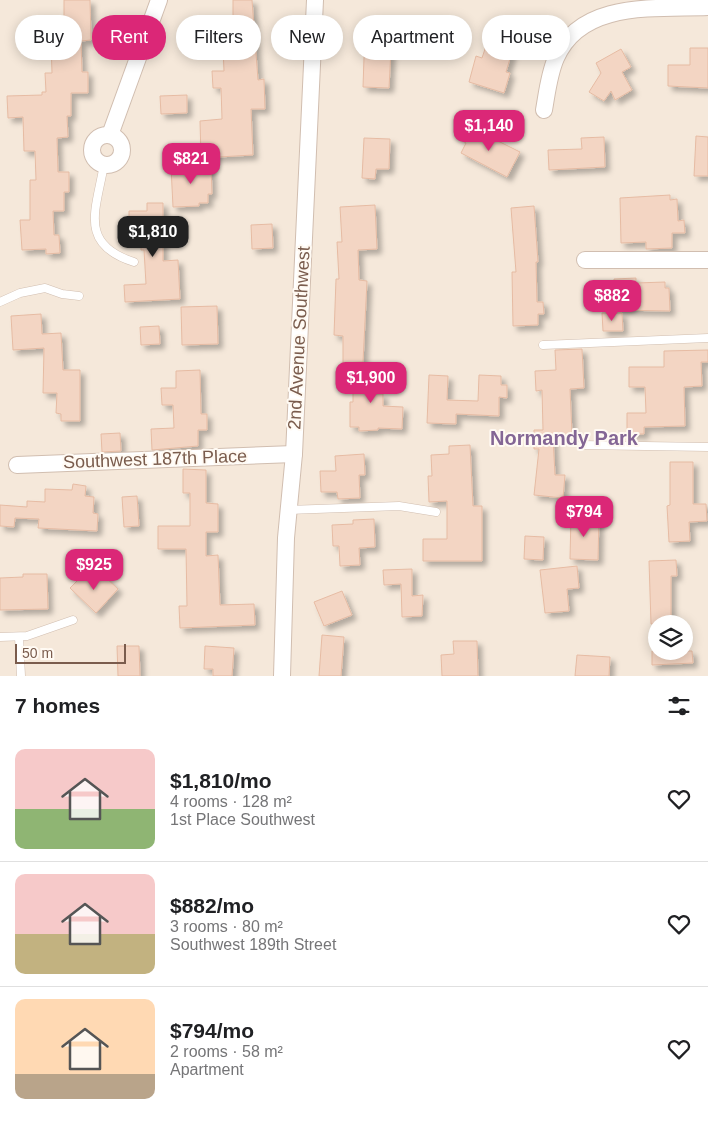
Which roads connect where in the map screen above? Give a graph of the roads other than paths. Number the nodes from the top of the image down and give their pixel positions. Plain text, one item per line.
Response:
1 (159, 0) edge
2 (315, 0) edge
3 (708, 7) edge
4 (544, 110) dead end
5 (104, 164) joint
6 (585, 260) dead end
7 (708, 260) edge
8 (134, 262) dead end
9 (79, 296) dead end
10 (0, 302) edge
11 (708, 338) edge
12 (543, 345) dead end
13 (581, 445) dead end
14 (708, 447) edge
15 (294, 454) junction
16 (17, 465) dead end
17 (288, 510) junction
18 (436, 512) dead end
19 (73, 620) dead end
20 (0, 637) edge
21 (19, 637) junction
22 (20, 676) edge
23 (282, 676) edge

1 - 5 street
2 - 15 street, 2nd Avenue Southwest
3 - 4 street
5 - 8 lane
6 - 7 street
9 - 10 lane
11 - 12 lane
13 - 14 lane
15 - 16 street, Southwest 187th Place
15 - 17 street, 2nd Avenue Southwest
17 - 18 lane
17 - 23 street, 2nd Avenue Southwest
19 - 21 lane
20 - 21 lane
21 - 22 lane

